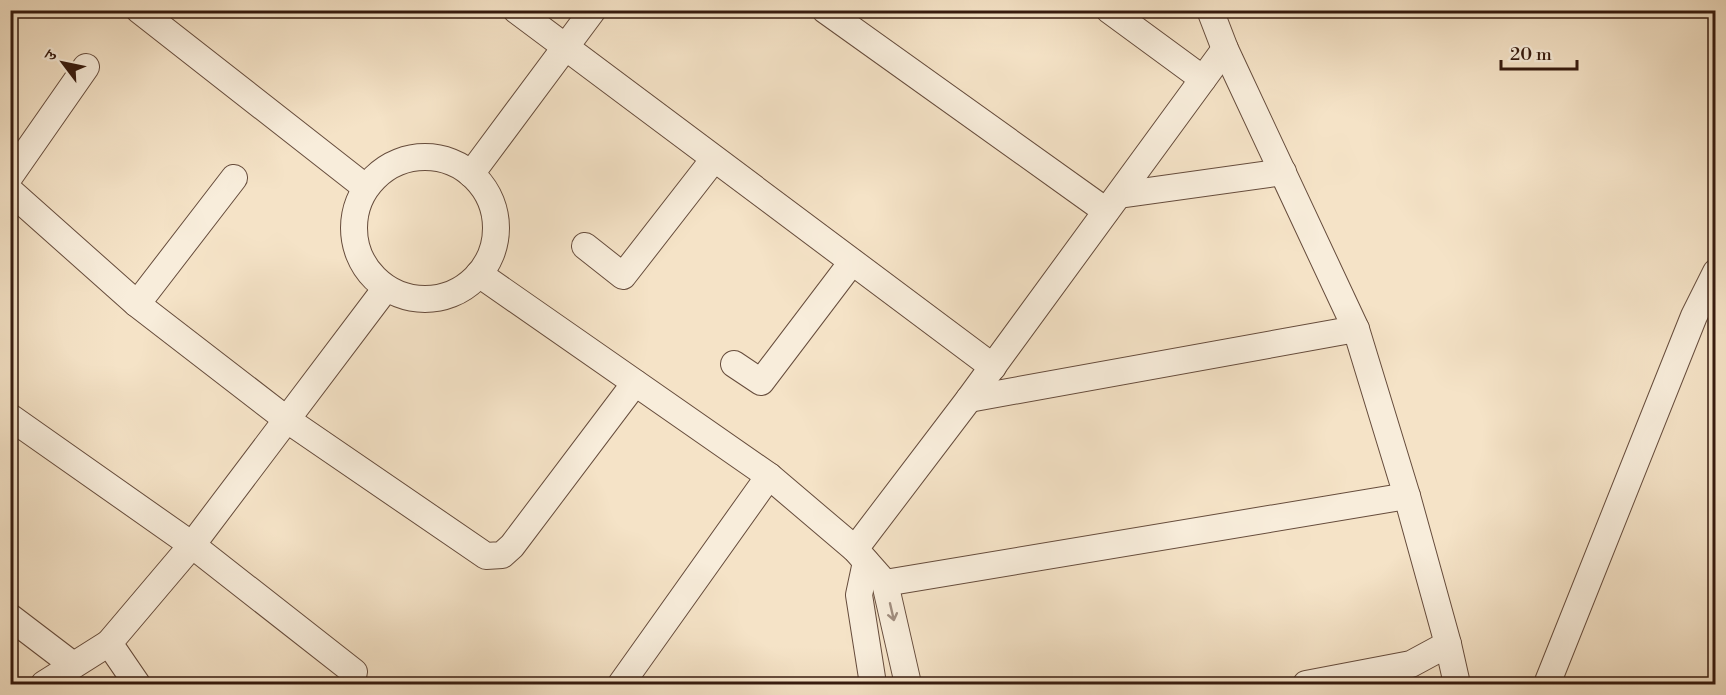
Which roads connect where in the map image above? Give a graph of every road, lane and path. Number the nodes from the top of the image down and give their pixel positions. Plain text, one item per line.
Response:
1 (139, 10) edge
2 (516, 10) edge
3 (593, 10) edge
4 (825, 10) edge
5 (1109, 10) edge
6 (1210, 10) edge
7 (565, 48) junction
8 (1225, 49) junction
9 (86, 68) dead end
10 (1203, 79) junction
11 (714, 159) junction
12 (1282, 172) junction
13 (471, 174) junction
14 (10, 176) edge
15 (234, 178) dead end
16 (365, 187) junction
17 (10, 190) edge
18 (1113, 203) junction
19 (585, 246) dead end
20 (852, 262) junction
21 (1716, 272) edge
22 (479, 274) junction
23 (386, 288) junction
24 (137, 304) junction
25 (1356, 329) junction
26 (734, 364) dead end
27 (993, 367) junction
28 (635, 382) junction
29 (969, 399) junction
30 (10, 417) edge
31 (286, 419) junction
32 (769, 476) junction
33 (1407, 496) junction
34 (192, 545) junction
35 (860, 556) junction
36 (885, 582) junction
37 (10, 617) edge
38 (109, 643) junction
39 (1448, 644) junction
40 (73, 665) junction
41 (354, 672) dead end
42 (1332, 682) edge
43 (44, 684) edge
44 (137, 684) edge
45 (621, 684) edge
46 (873, 684) edge
47 (908, 684) edge
48 (1306, 684) edge
49 (1457, 684) edge
50 (1547, 684) edge

1 - 16 street
2 - 7 street
3 - 7 street
4 - 18 street
5 - 10 street
6 - 8 street
7 - 11 street
7 - 13 street
8 - 10 street
8 - 12 street
9 - 14 street
10 - 18 street
11 - 19 street
11 - 20 street
12 - 18 street
12 - 25 street
13 - 16 street
13 - 22 street
15 - 24 street
16 - 23 street
17 - 24 street
18 - 27 street
20 - 26 street
20 - 27 street
21 - 50 street
22 - 23 street
22 - 28 street
23 - 31 street
24 - 31 street
25 - 29 street
25 - 33 street
27 - 29 street
28 - 31 street
28 - 32 street
29 - 35 street
30 - 34 street
31 - 34 street
32 - 35 street
32 - 45 street
33 - 36 street
33 - 39 street
34 - 38 street
34 - 41 street
35 - 36 street
35 - 46 street
36 -> 47 street
37 - 40 street
38 - 40 street
38 - 44 street
39 - 42 street
39 - 49 street
40 - 43 street
42 - 48 street

